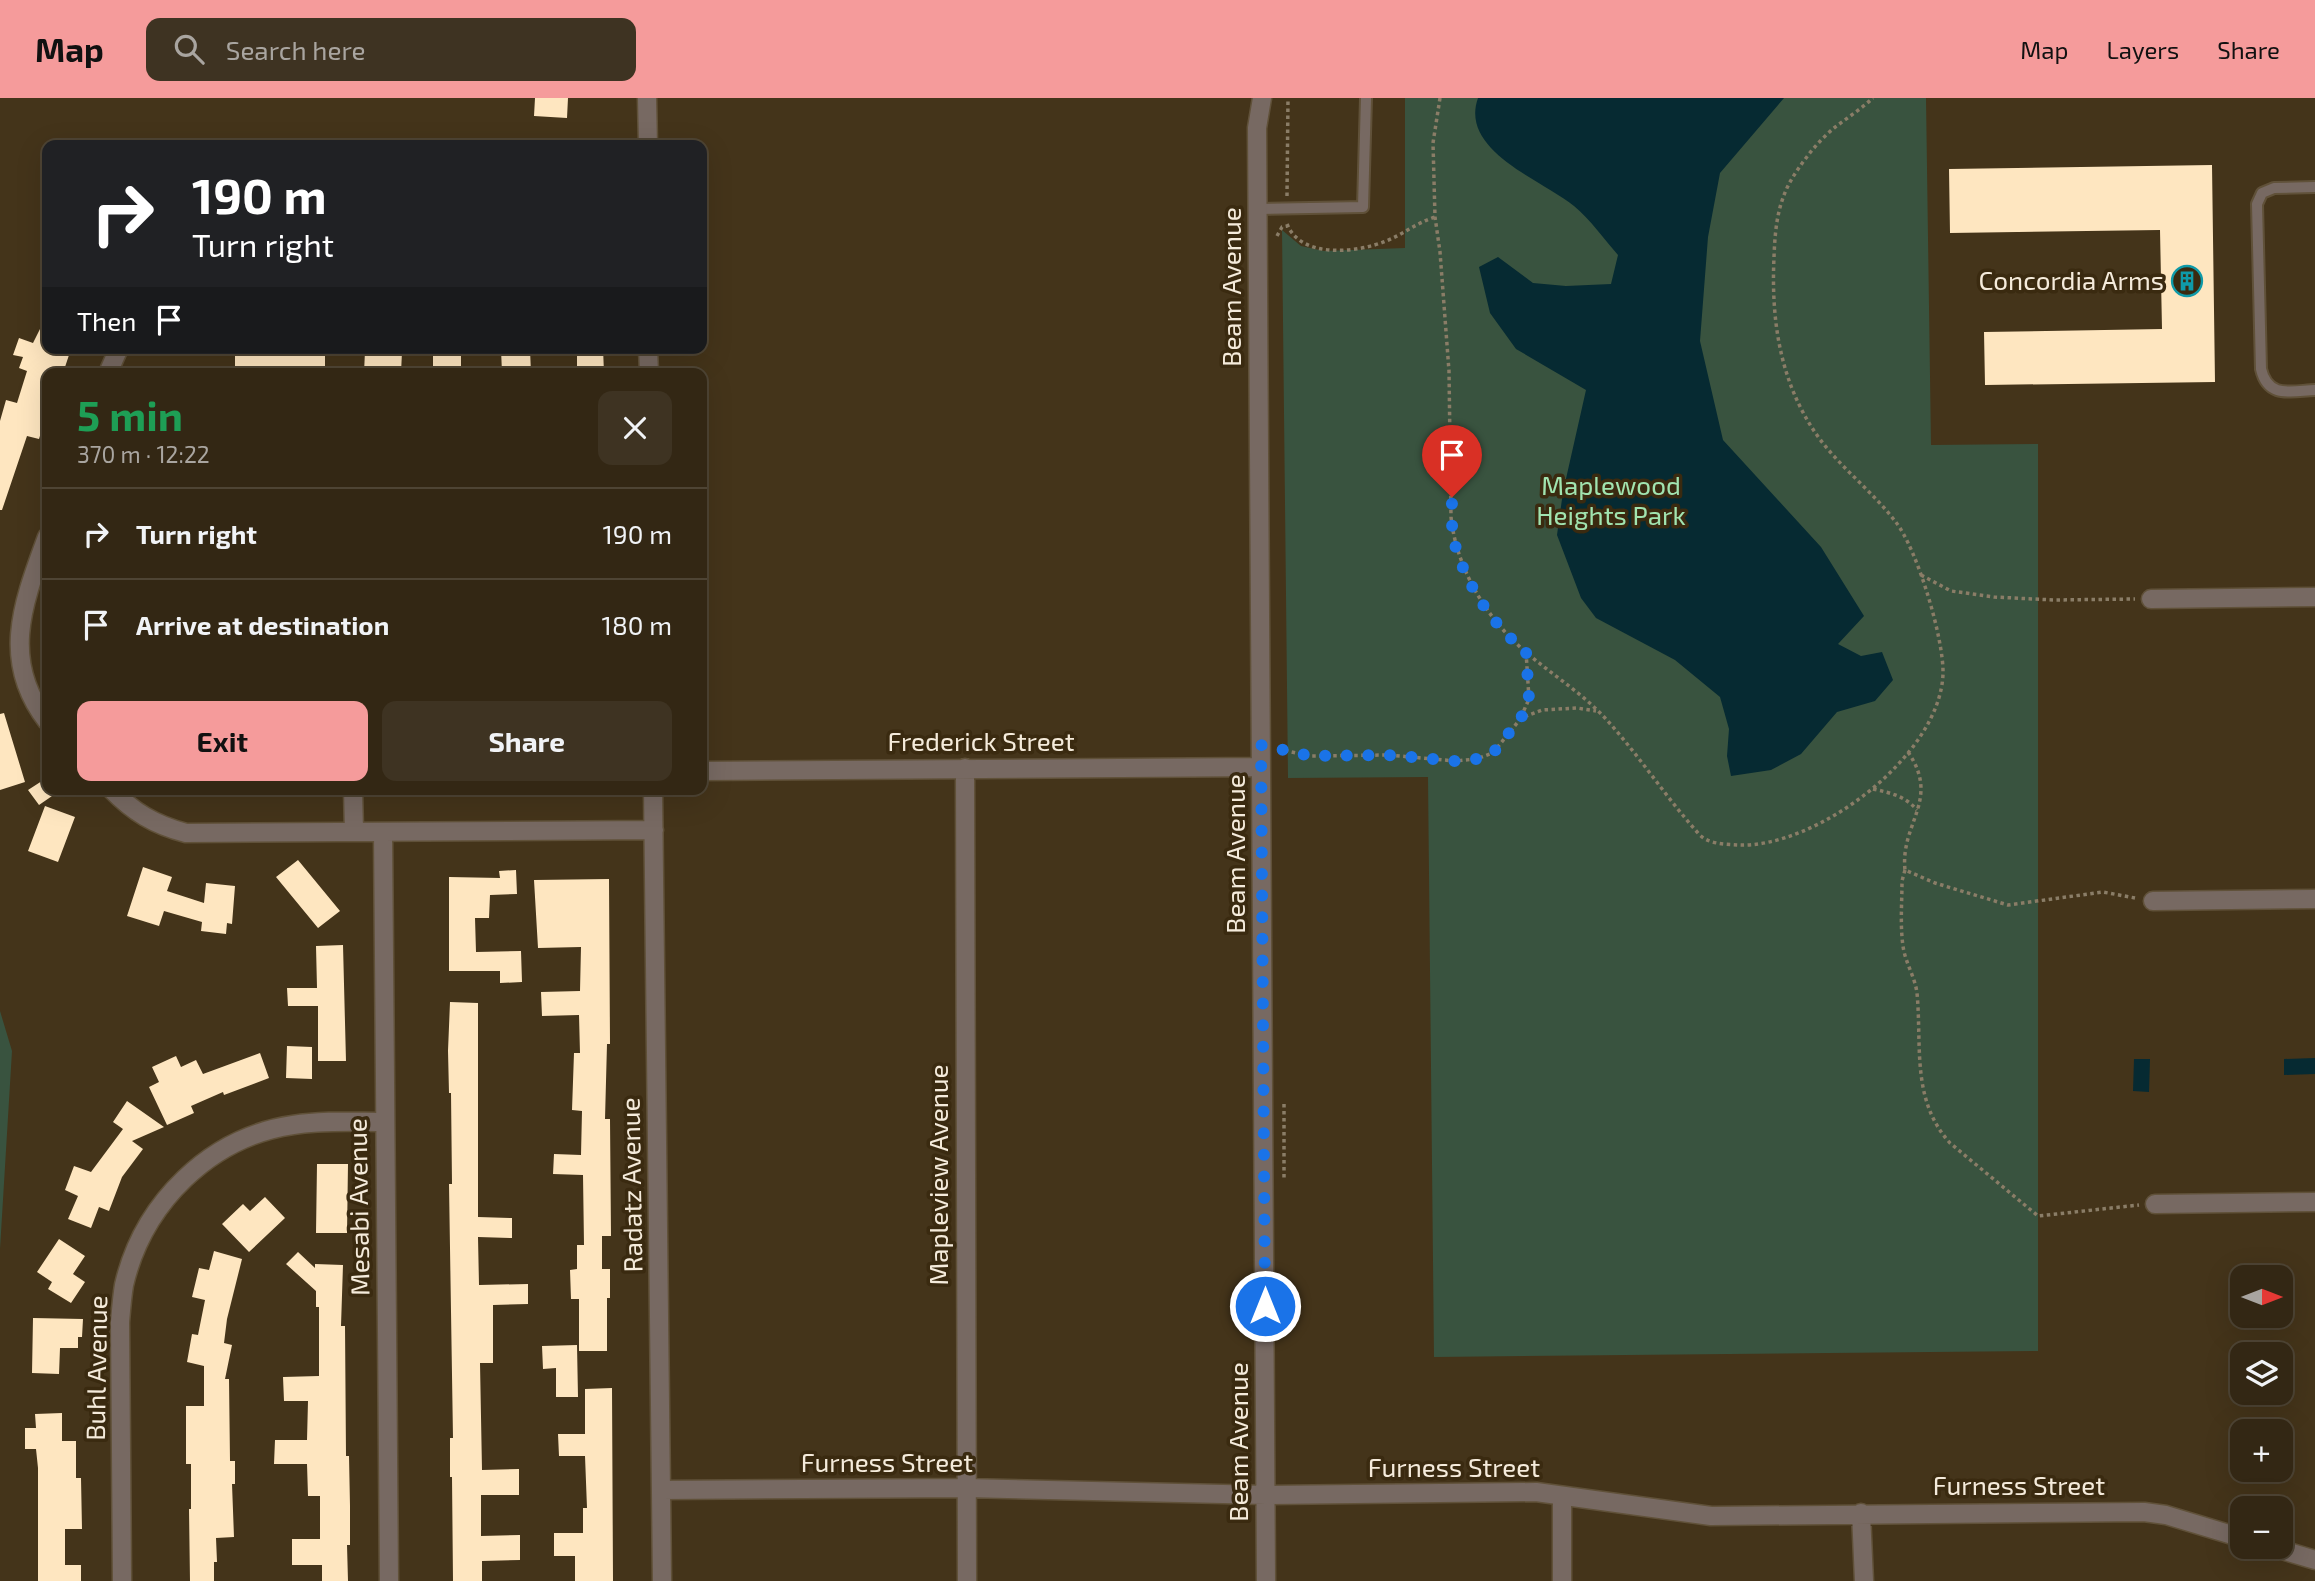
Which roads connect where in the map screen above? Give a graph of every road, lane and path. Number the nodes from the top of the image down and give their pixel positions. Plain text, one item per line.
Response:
1 (647, 98) edge
2 (1252, 98) edge
3 (1262, 98) edge
4 (1288, 98) edge
5 (1366, 98) edge
6 (1440, 98) edge
7 (1873, 98) edge
8 (1258, 128) junction
9 (648, 140) edge
10 (2315, 187) edge
11 (1287, 208) junction
12 (1258, 209) junction
13 (1435, 217) junction
14 (2315, 390) edge
15 (42, 551) edge
16 (1921, 575) junction
17 (2315, 597) edge
18 (2151, 599) joint
19 (1526, 651) junction
20 (1598, 712) junction
21 (42, 715) edge
22 (1521, 718) junction
23 (1261, 745) junction
24 (1908, 752) junction
25 (1261, 767) junction
26 (965, 768) junction
27 (707, 771) edge
28 (1872, 789) junction
29 (117, 795) edge
30 (353, 795) edge
31 (653, 795) edge
32 (1917, 810) junction
33 (654, 830) junction
34 (354, 832) junction
35 (383, 832) junction
36 (1905, 870) junction
37 (2315, 899) edge
38 (2153, 901) joint
39 (385, 1122) junction
40 (2315, 1202) edge
41 (2155, 1204) joint
42 (966, 1488) junction
43 (661, 1490) junction
44 (1266, 1495) junction
45 (1562, 1496) junction
46 (1861, 1513) junction
47 (2230, 1534) edge
48 (2293, 1553) edge
49 (2315, 1560) edge
50 (121, 1581) edge
51 (389, 1581) edge
52 (662, 1581) edge
53 (967, 1581) edge
54 (1266, 1581) edge
55 (1562, 1581) edge
56 (1864, 1581) edge

1 - 9 street
2 - 8 street, Beam Avenue
3 - 8 street, Beam Avenue
4 - 11 path
5 - 11 lane
6 - 13 path
7 - 16 path
8 - 12 street, Beam Avenue
10 - 14 lane
11 - 12 lane
11 - 13 path
12 - 23 street, Beam Avenue
13 - 19 path
15 - 21 street
16 - 18 path
16 - 24 path
17 - 18 street
19 - 20 path
19 - 22 path
20 - 22 path
20 - 28 path
22 - 23 path
23 - 25 street, Beam Avenue
24 - 28 path
24 - 32 path
25 - 26 street, Frederick Street
25 - 44 street, Beam Avenue
26 - 27 street, Frederick Street
26 - 42 street, Mapleview Avenue
28 - 32 path
29 - 34 street
30 - 34 street
31 - 33 street, Radatz Avenue
32 - 36 path
33 - 35 street
33 - 43 street, Radatz Avenue
34 - 35 street
35 - 39 street, Mesabi Avenue
36 - 38 path
36 - 41 path
37 - 38 street
39 - 50 street, Buhl Avenue
39 - 51 street, Mesabi Avenue
40 - 41 street
42 - 43 street, Furness Street
42 - 44 street, Furness Street
42 - 53 street, Mapleview Avenue
43 - 52 street, Radatz Avenue
44 - 45 street, Furness Street
44 - 54 street, Beam Avenue
45 - 46 street, Furness Street
45 - 55 street
46 - 47 street, Furness Street
46 - 56 street
48 - 49 street

